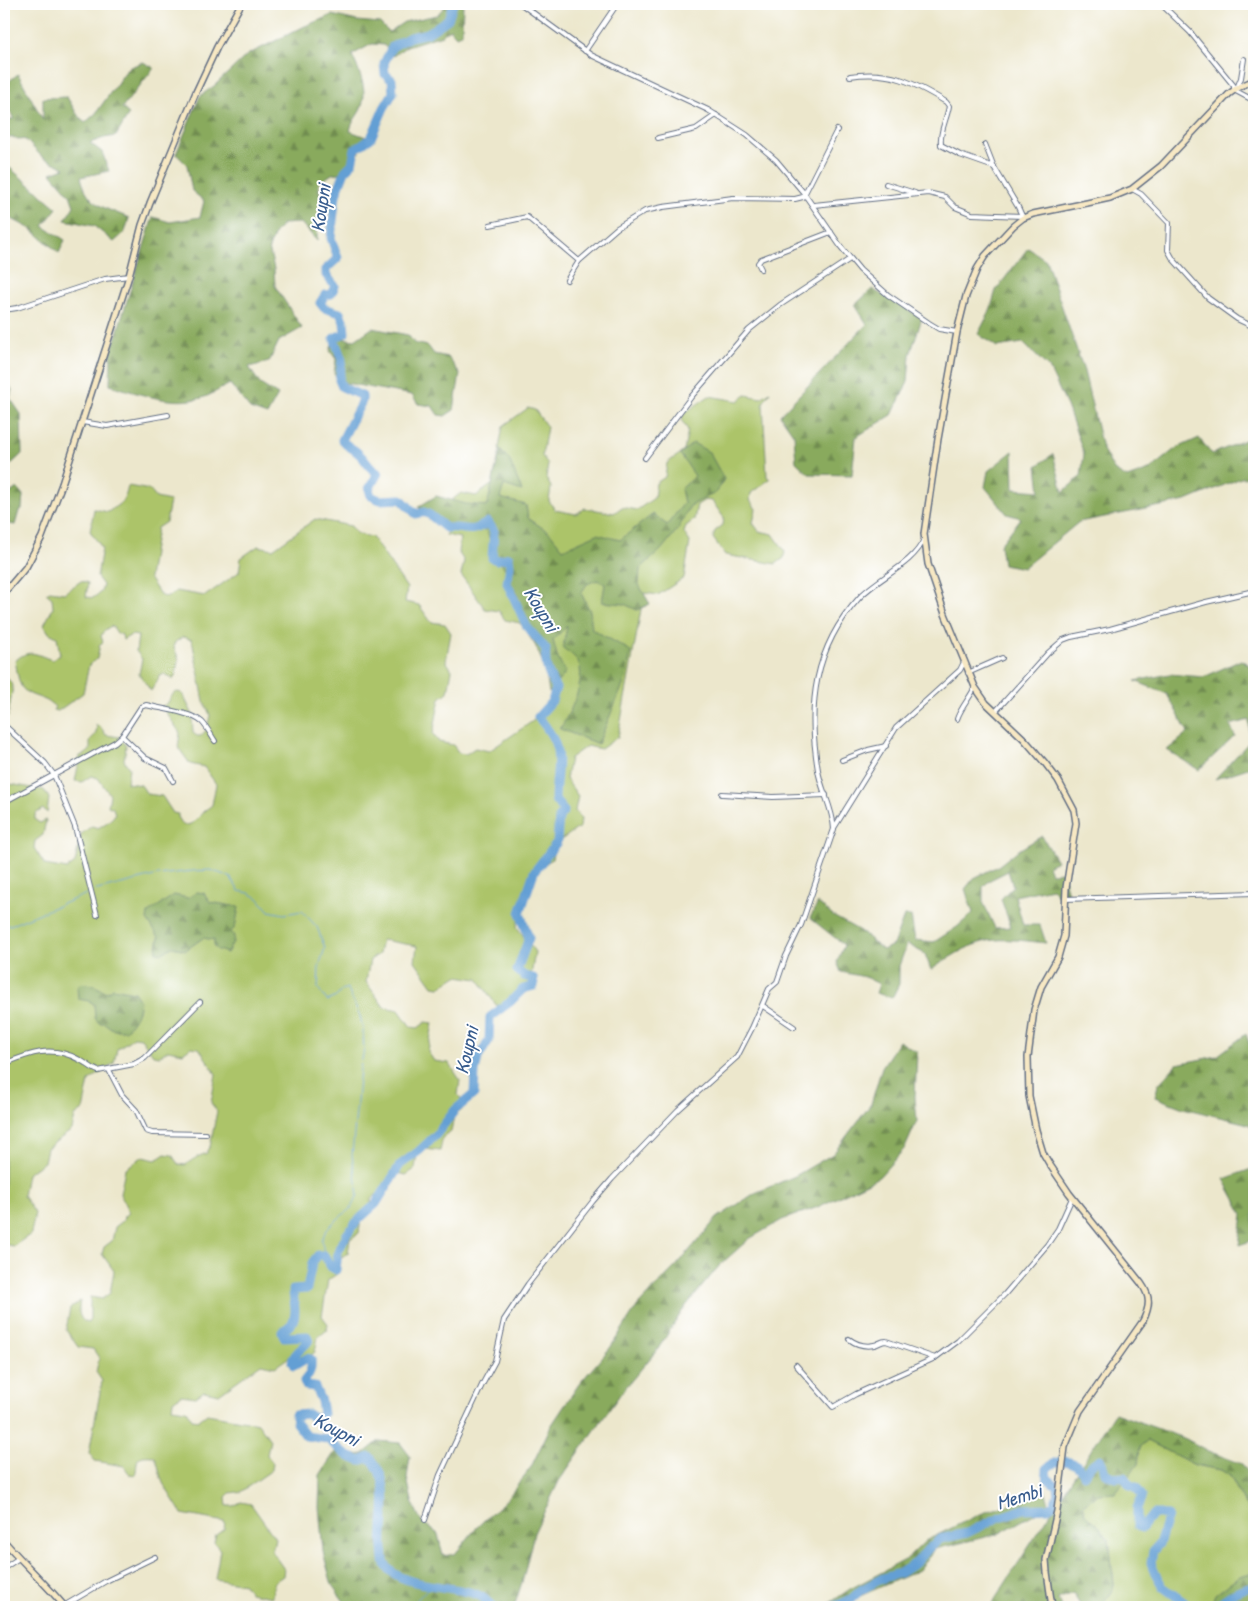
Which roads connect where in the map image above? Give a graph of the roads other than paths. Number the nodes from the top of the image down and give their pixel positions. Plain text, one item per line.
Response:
1 (241, 4) edge
2 (521, 4) edge
3 (617, 4) edge
4 (1148, 4) edge
5 (1162, 5) edge
6 (585, 51) junction
7 (1244, 59) dead end
8 (850, 76) dead end
9 (1254, 80) edge
10 (1235, 89) junction
11 (1249, 98) dead end
12 (716, 115) junction
13 (837, 130) dead end
14 (658, 138) dead end
15 (985, 144) dead end
16 (994, 167) junction
17 (886, 184) dead end
18 (1132, 189) junction
19 (916, 193) junction
20 (805, 194) junction
21 (814, 205) junction
22 (1022, 217) junction
23 (490, 225) dead end
24 (831, 232) junction
25 (850, 259) junction
26 (580, 261) junction
27 (761, 269) dead end
28 (128, 276) junction
29 (567, 280) dead end
30 (4, 310) edge
31 (1254, 327) edge
32 (957, 332) junction
33 (168, 415) dead end
34 (82, 422) junction
35 (645, 458) dead end
36 (924, 534) junction
37 (1254, 591) edge
38 (4, 593) edge
39 (1002, 658) dead end
40 (964, 662) junction
41 (968, 673) junction
42 (975, 687) junction
43 (996, 711) junction
44 (957, 719) dead end
45 (4, 725) edge
46 (122, 736) junction
47 (215, 741) dead end
48 (886, 746) junction
49 (842, 760) dead end
50 (54, 776) junction
51 (173, 781) dead end
52 (722, 794) dead end
53 (826, 795) junction
54 (4, 802) edge
55 (834, 829) junction
56 (1254, 894) edge
57 (1066, 899) junction
58 (97, 915) dead end
59 (200, 1002) dead end
60 (763, 1006) junction
61 (794, 1027) dead end
62 (4, 1064) edge
63 (109, 1070) junction
64 (206, 1134) dead end
65 (1069, 1192) junction
66 (849, 1339) dead end
67 (935, 1358) junction
68 (796, 1365) dead end
69 (424, 1520) dead end
70 (4, 1541) edge
71 (155, 1557) dead end
72 (18, 1558) junction
73 (4, 1568) edge
74 (65, 1607) edge
75 (1052, 1607) edge

1 - 28 street
2 - 6 street
3 - 6 street
4 - 5 street
5 - 10 street
6 - 12 street
7 - 10 street
8 - 16 street
9 - 10 street
10 - 11 street
10 - 18 street
12 - 14 street
12 - 20 street
13 - 20 street
15 - 16 street
16 - 22 street
17 - 19 street
18 - 22 street
18 - 31 street
19 - 21 street
19 - 22 street
20 - 21 street
20 - 26 street
21 - 24 street
22 - 32 street
23 - 26 street
24 - 25 street
24 - 27 street
25 - 32 street
25 - 35 street
26 - 29 street
28 - 30 street
28 - 34 street
32 - 36 street
33 - 34 street
34 - 38 street
36 - 40 street
36 - 53 street
37 - 43 street
39 - 41 street
40 - 41 street
40 - 48 street
41 - 42 street
42 - 43 street
42 - 44 street
43 - 57 street
45 - 50 street
46 - 47 street
46 - 50 street
46 - 51 street
48 - 49 street
48 - 55 street
50 - 54 street
50 - 58 street
52 - 53 street
53 - 55 street
55 - 60 street
56 - 57 street
57 - 65 street
59 - 63 street
60 - 61 street
60 - 69 street
62 - 63 street
63 - 64 street
65 - 67 street
65 - 75 street
66 - 67 street
67 - 68 street
70 - 72 street
71 - 74 street
72 - 73 street
72 - 74 street

